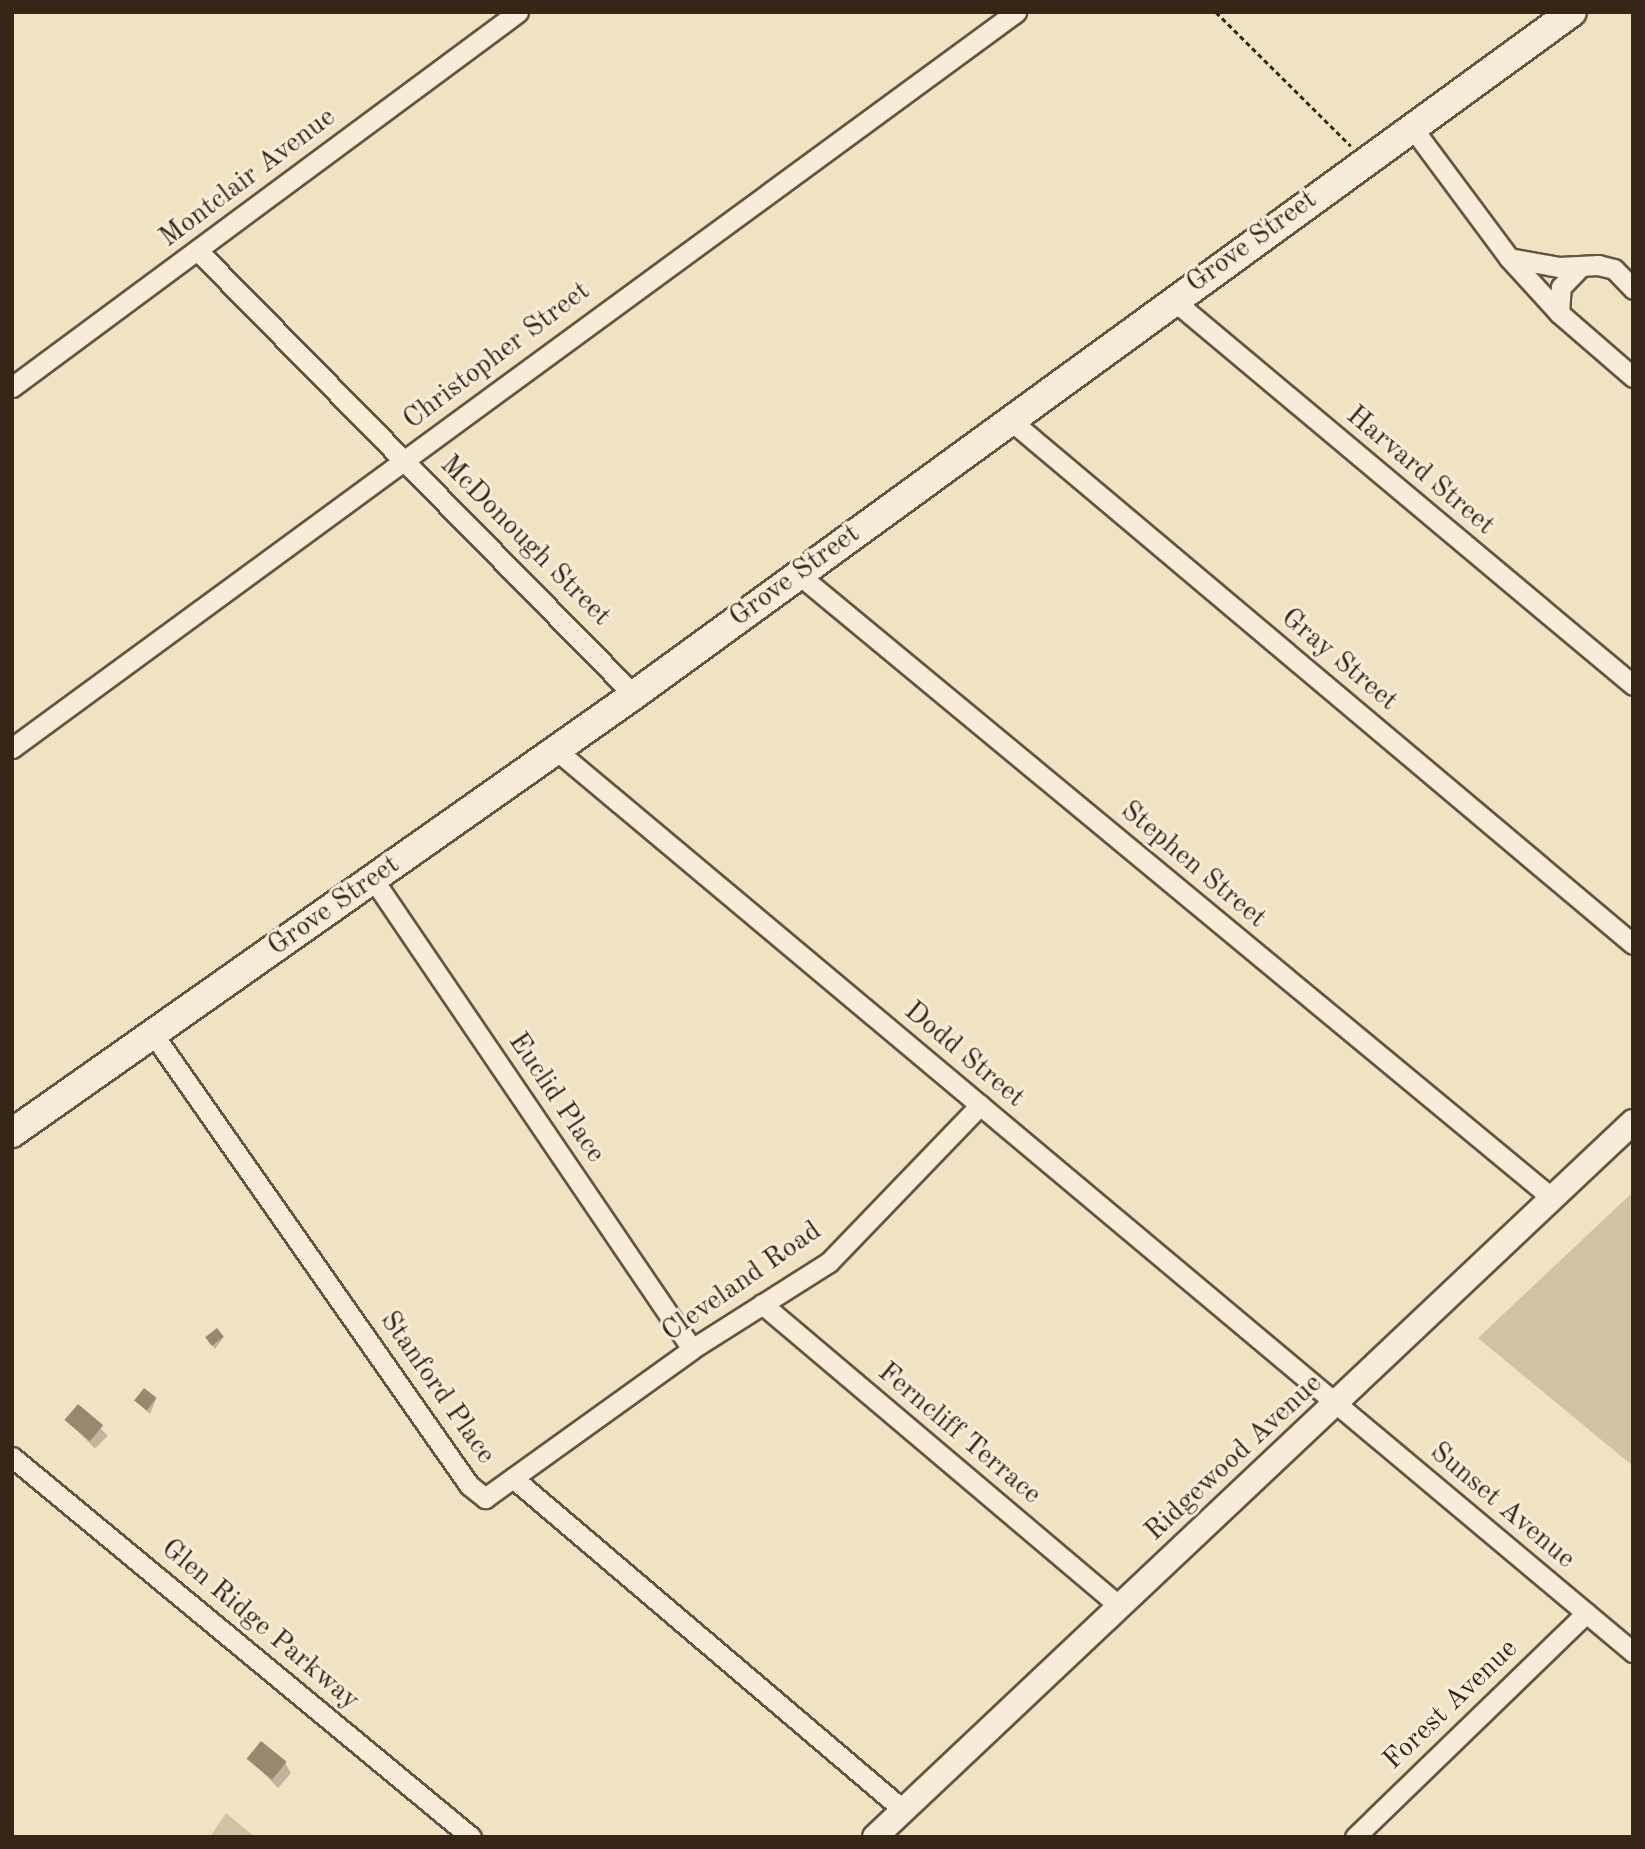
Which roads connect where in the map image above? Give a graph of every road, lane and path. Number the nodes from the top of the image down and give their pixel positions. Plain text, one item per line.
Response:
1 (517, 12) edge
2 (1016, 12) edge
3 (1216, 12) edge
4 (1572, 12) edge
5 (1412, 126) junction
6 (1366, 160) junction
7 (198, 251) junction
8 (1509, 258) junction
9 (1581, 266) junction
10 (1633, 289) edge
11 (1172, 299) junction
12 (1559, 313) junction
13 (1633, 377) edge
14 (12, 387) edge
15 (1009, 419) junction
16 (404, 460) junction
17 (798, 574) junction
18 (1633, 685) edge
19 (634, 695) junction
20 (12, 748) edge
21 (556, 750) junction
22 (373, 879) junction
23 (1633, 944) edge
24 (153, 1034) junction
25 (980, 1105) junction
26 (1633, 1122) edge
27 (12, 1133) edge
28 (1552, 1198) junction
29 (762, 1304) junction
30 (692, 1349) junction
31 (1336, 1403) junction
32 (12, 1457) edge
33 (513, 1478) junction
34 (1120, 1606) junction
35 (1586, 1613) junction
36 (1633, 1652) edge
37 (902, 1809) junction
38 (471, 1837) edge
39 (875, 1837) edge
40 (1355, 1837) edge

1 - 7 street, Montclair Avenue
2 - 16 street, Christopher Street
3 - 6 path
4 - 5 main road, Grove Street
5 - 6 main road, Grove Street
5 - 8 street
6 - 11 main road, Grove Street
7 - 14 street, Montclair Avenue
7 - 16 street, McDonough Street
8 - 9 street
8 - 12 street
9 - 10 street
9 - 12 street
11 - 15 main road, Grove Street
11 - 18 street, Harvard Street
12 - 13 street
15 - 17 main road, Grove Street
15 - 23 street, Gray Street
16 - 19 street, McDonough Street
16 - 20 street, Christopher Street
17 - 19 main road, Grove Street
17 - 28 street, Stephen Street
19 - 21 main road, Grove Street
21 - 22 main road, Grove Street
21 - 25 street, Dodd Street
22 - 24 main road, Grove Street
22 - 30 street, Euclid Place
24 - 27 main road, Grove Street
24 - 33 street, Stanford Place
25 - 29 street, Cleveland Road
25 - 31 street, Dodd Street
26 - 28 street, Ridgewood Avenue
28 - 31 street, Ridgewood Avenue
29 - 30 street, Cleveland Road
29 - 34 street, Ferncliff Terrace
30 - 33 street, Cleveland Road
31 - 34 street, Ridgewood Avenue
31 - 35 street, Sunset Avenue
32 - 38 street, Glen Ridge Parkway
33 - 37 street, Stanford Place
34 - 37 street, Ridgewood Avenue
35 - 36 street, Sunset Avenue
35 - 40 street, Forest Avenue
37 - 39 street, Ridgewood Avenue

